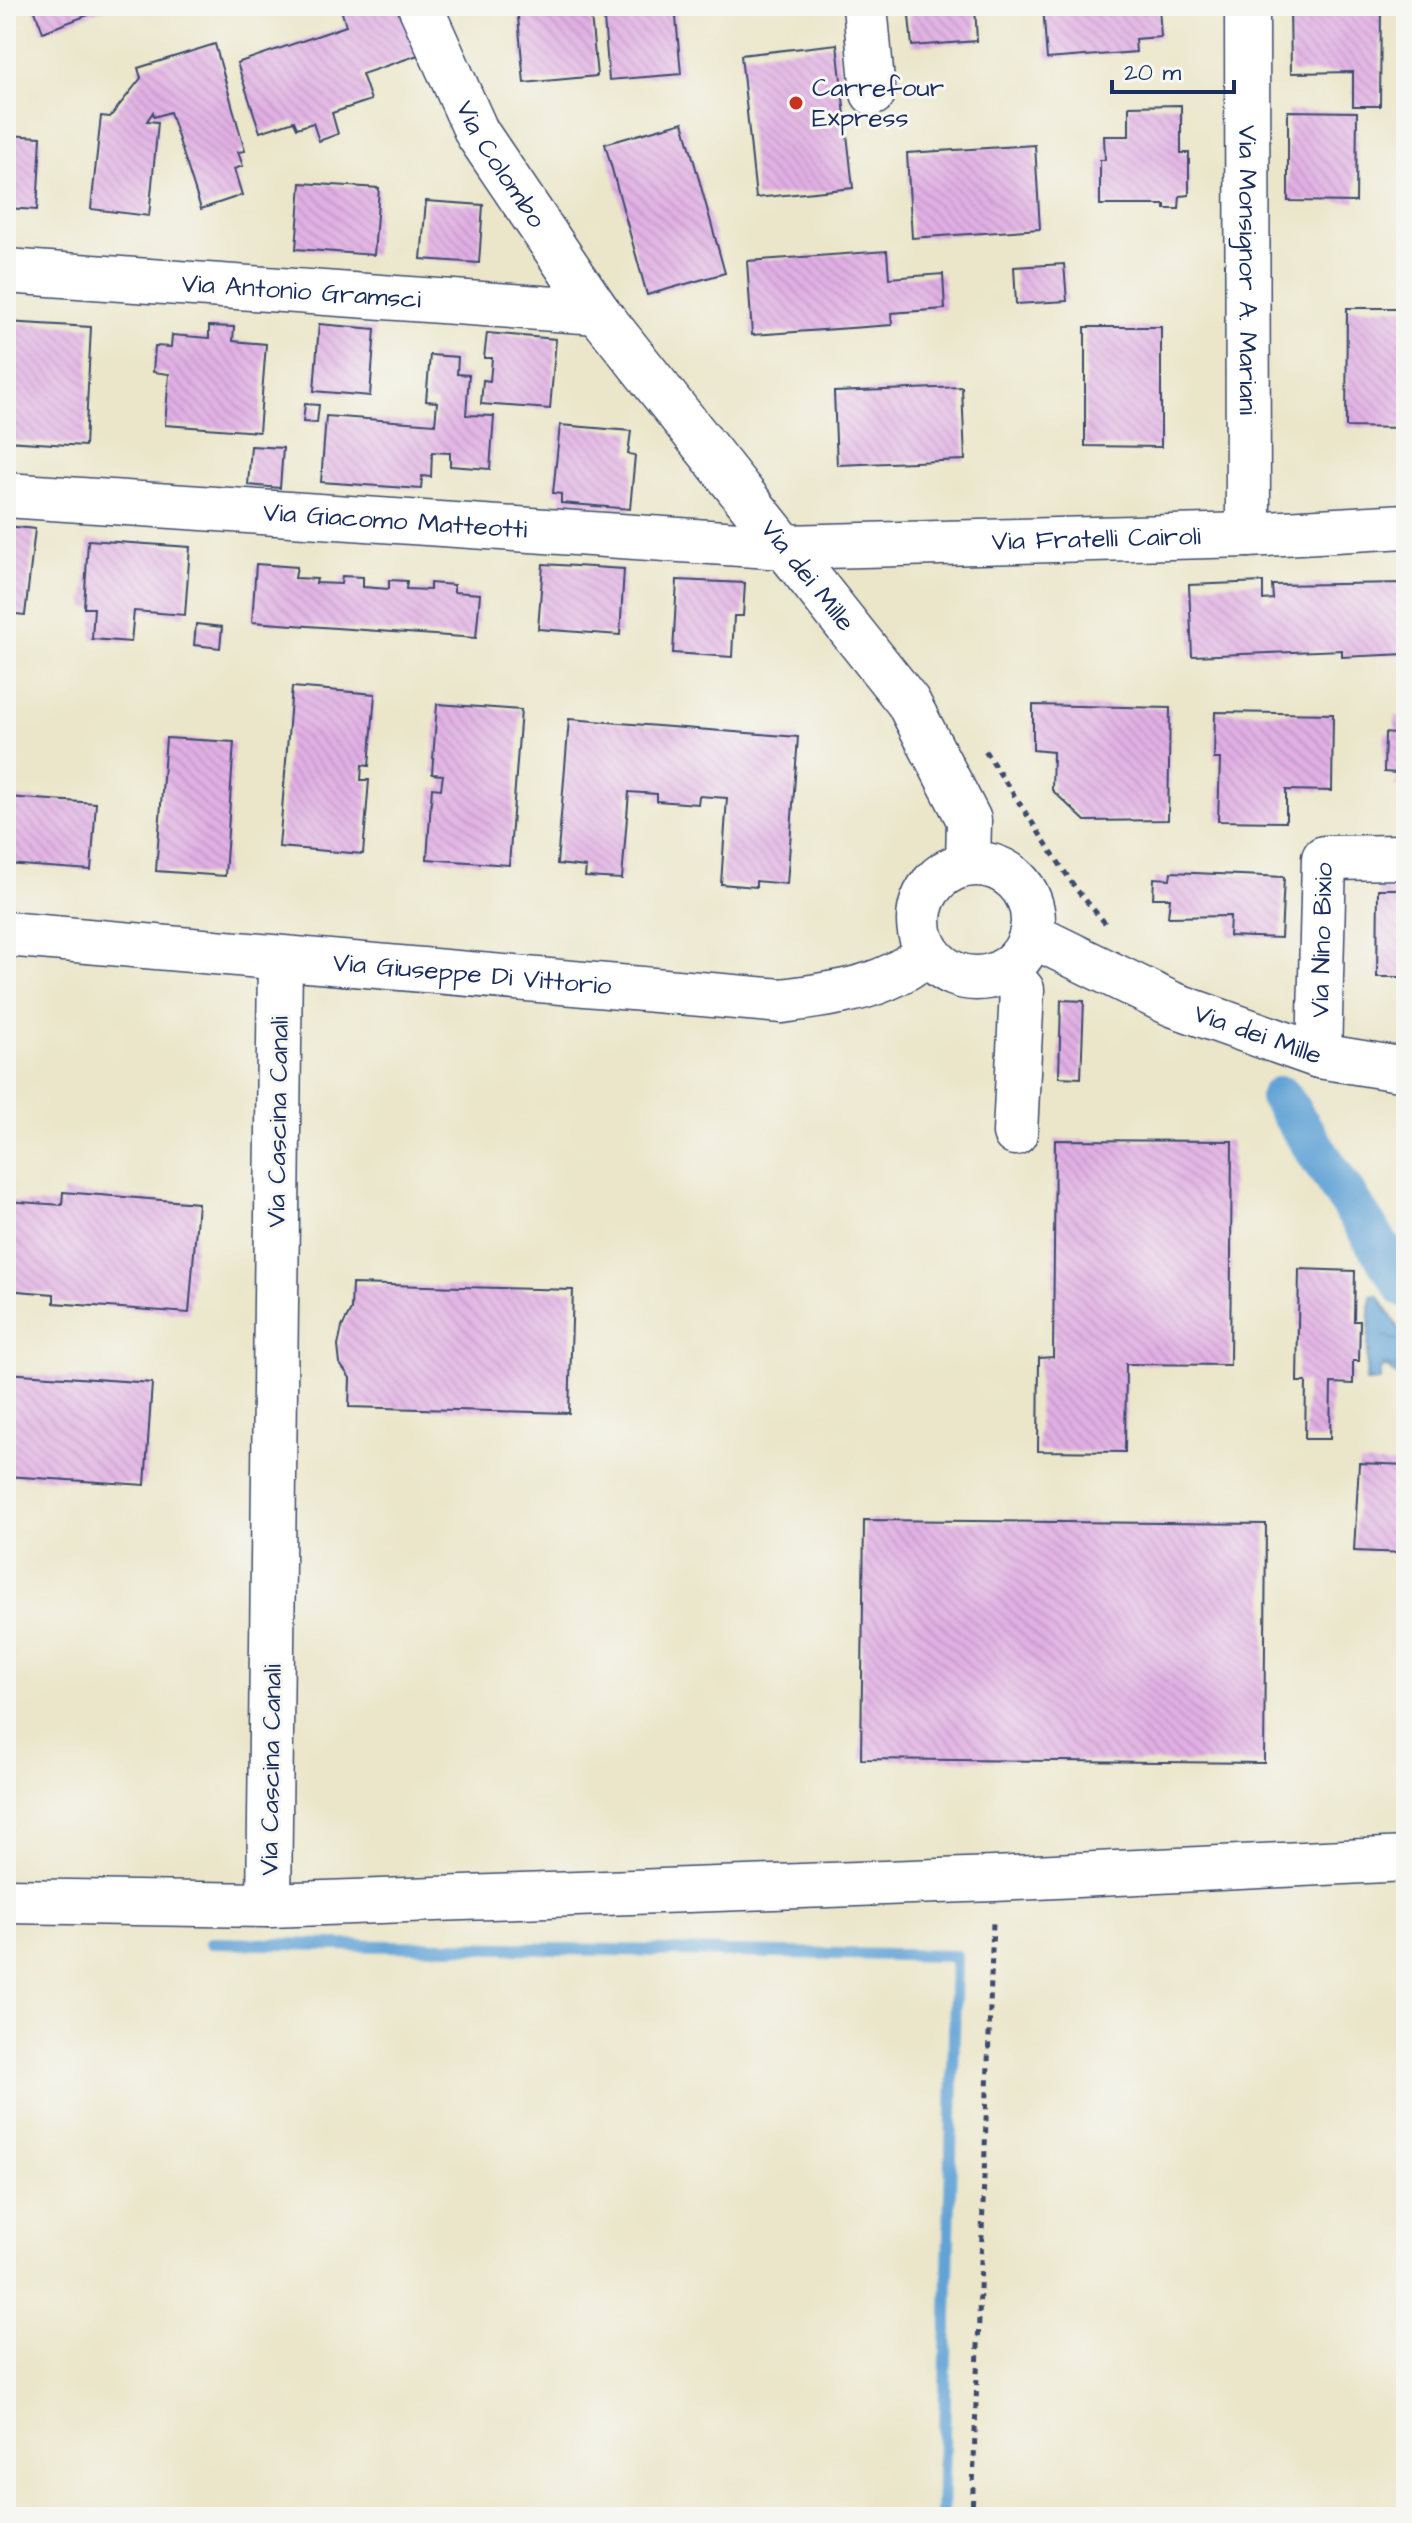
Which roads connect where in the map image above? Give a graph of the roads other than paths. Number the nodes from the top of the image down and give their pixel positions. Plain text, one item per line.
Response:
1 (420, 6) edge
2 (865, 6) edge
3 (1247, 6) edge
4 (873, 93) dead end
5 (6, 271) edge
6 (598, 312) junction
7 (6, 495) edge
8 (1406, 526) edge
9 (1248, 535) junction
10 (785, 547) junction
11 (1406, 857) edge
12 (968, 864) junction
13 (6, 934) edge
14 (1031, 935) junction
15 (927, 952) junction
16 (280, 958) junction
17 (1005, 970) junction
18 (1319, 1056) junction
19 (1406, 1070) edge
20 (1015, 1133) dead end
21 (1406, 1859) edge
22 (6, 1901) edge
23 (269, 1905) junction

1 - 6 street, Via Colombo
2 - 4 street
3 - 9 street, Via Monsignor A. Mariani
5 - 6 street, Via Antonio Gramsci
6 - 10 street, Via dei Mille
7 - 10 street, Via Giacomo Matteotti
8 - 9 street, Via Fratelli Cairoli
9 - 10 street, Via Fratelli Cairoli
10 - 12 street, Via dei Mille
11 - 18 street, Via Nino Bixio
12 - 14 street
12 - 15 street
13 - 16 street, Via Giuseppe Di Vittorio
14 - 17 street
14 - 18 street, Via dei Mille
15 - 16 street, Via Giuseppe Di Vittorio
15 - 17 street
16 - 23 street, Via Cascina Canali
17 - 20 street
18 - 19 street, Via dei Mille
21 - 23 street, Via Cascina Canali
22 - 23 street

